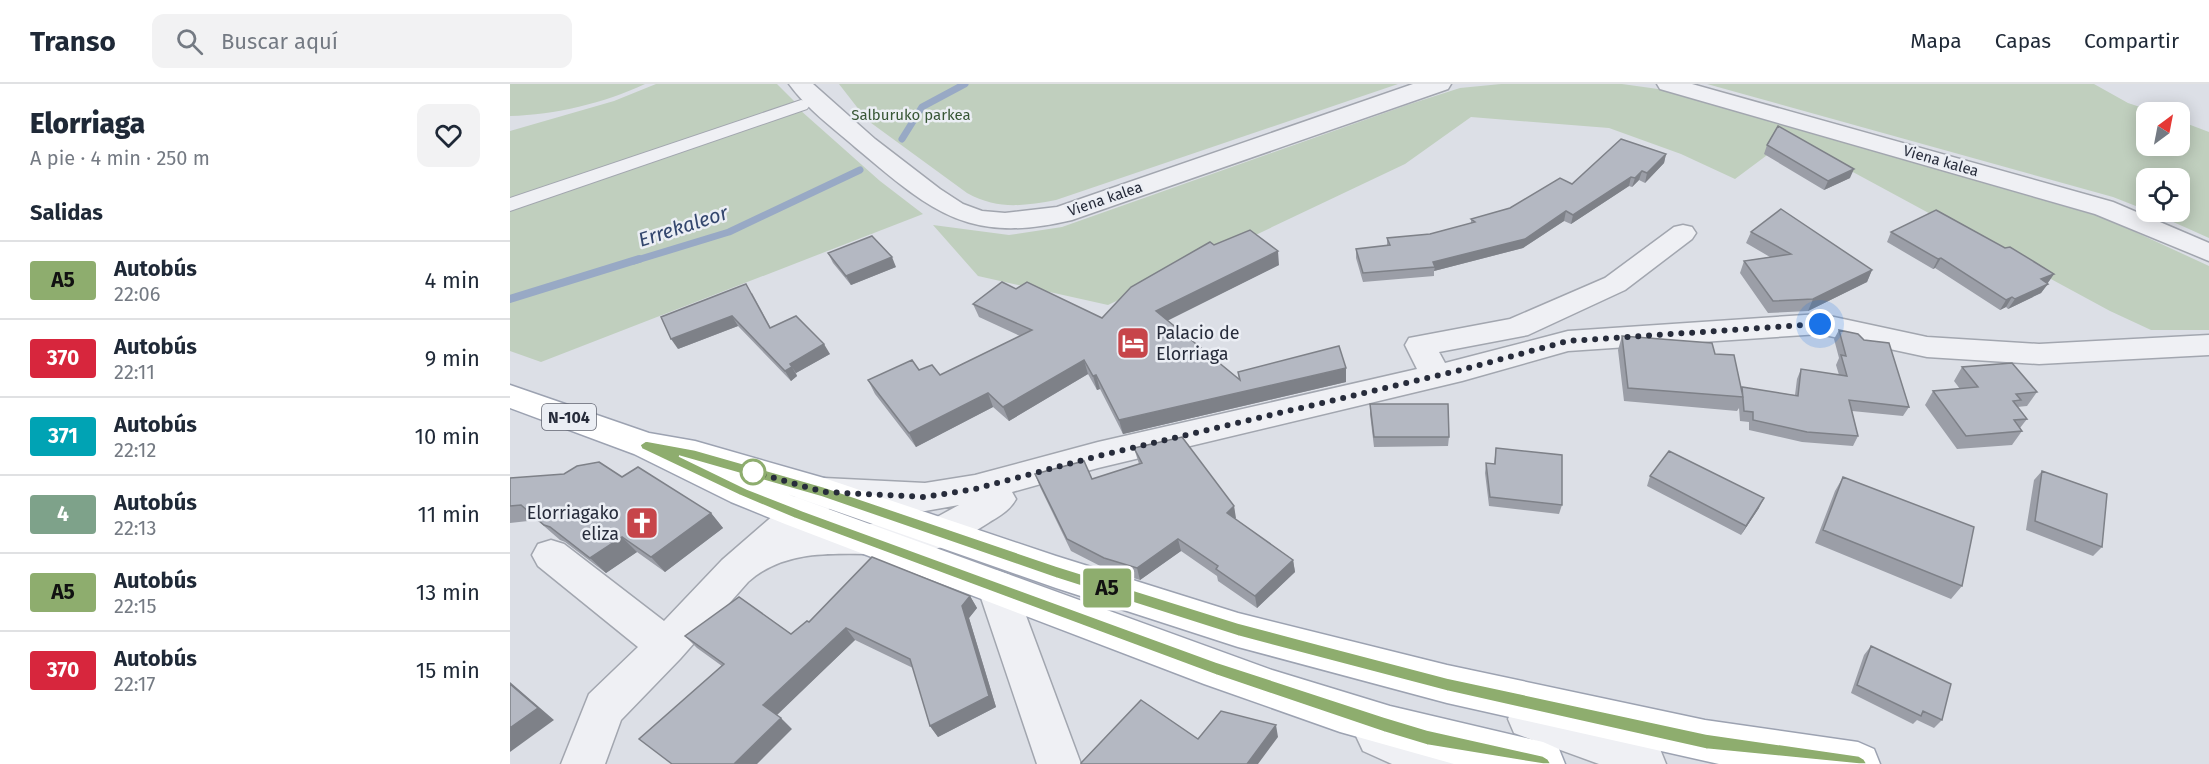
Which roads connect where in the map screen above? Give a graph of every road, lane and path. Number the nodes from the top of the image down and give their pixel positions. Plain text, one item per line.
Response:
1 (1440, 84) edge
2 (1668, 84) edge
3 (801, 95) edge
4 (510, 205) edge
5 (1683, 233) dead end
6 (2209, 252) edge
7 (2209, 345) edge
8 (1436, 376) junction
9 (510, 396) edge
10 (646, 445) junction
11 (996, 489) junction
12 (743, 492) junction
13 (811, 503) junction
14 (864, 537) junction
15 (920, 537) junction
16 (551, 555) dead end
17 (735, 571) junction
18 (1002, 571) junction
19 (666, 646) junction
20 (1300, 646) junction
21 (1216, 668) junction
22 (583, 764) edge
23 (1059, 764) edge
24 (1440, 764) edge
25 (1543, 764) edge
26 (1644, 764) edge
27 (1858, 764) edge

1 - 3 street, Viena kalea
2 - 6 street, Viena kalea
3 - 4 street
5 - 8 street
7 - 8 street
8 - 11 street
9 - 10 main road, N-104
10 - 12 main road, N-104
10 - 13 main road, N-104
11 - 13 street
11 - 15 street
11 - 18 street
12 - 13 main road, N-104
12 - 17 street
13 - 14 main road, N-104
13 - 15 main road, N-104
13 - 17 street
14 - 15 main road, N-104
14 - 17 street
15 - 18 main road, N-104
16 - 19 street
17 - 19 street
18 - 20 main road, N-104
18 - 21 main road, N-104
18 - 23 street
19 - 22 street
20 - 26 street
20 - 27 main road, N-104
21 - 24 street
21 - 25 main road, N-104

